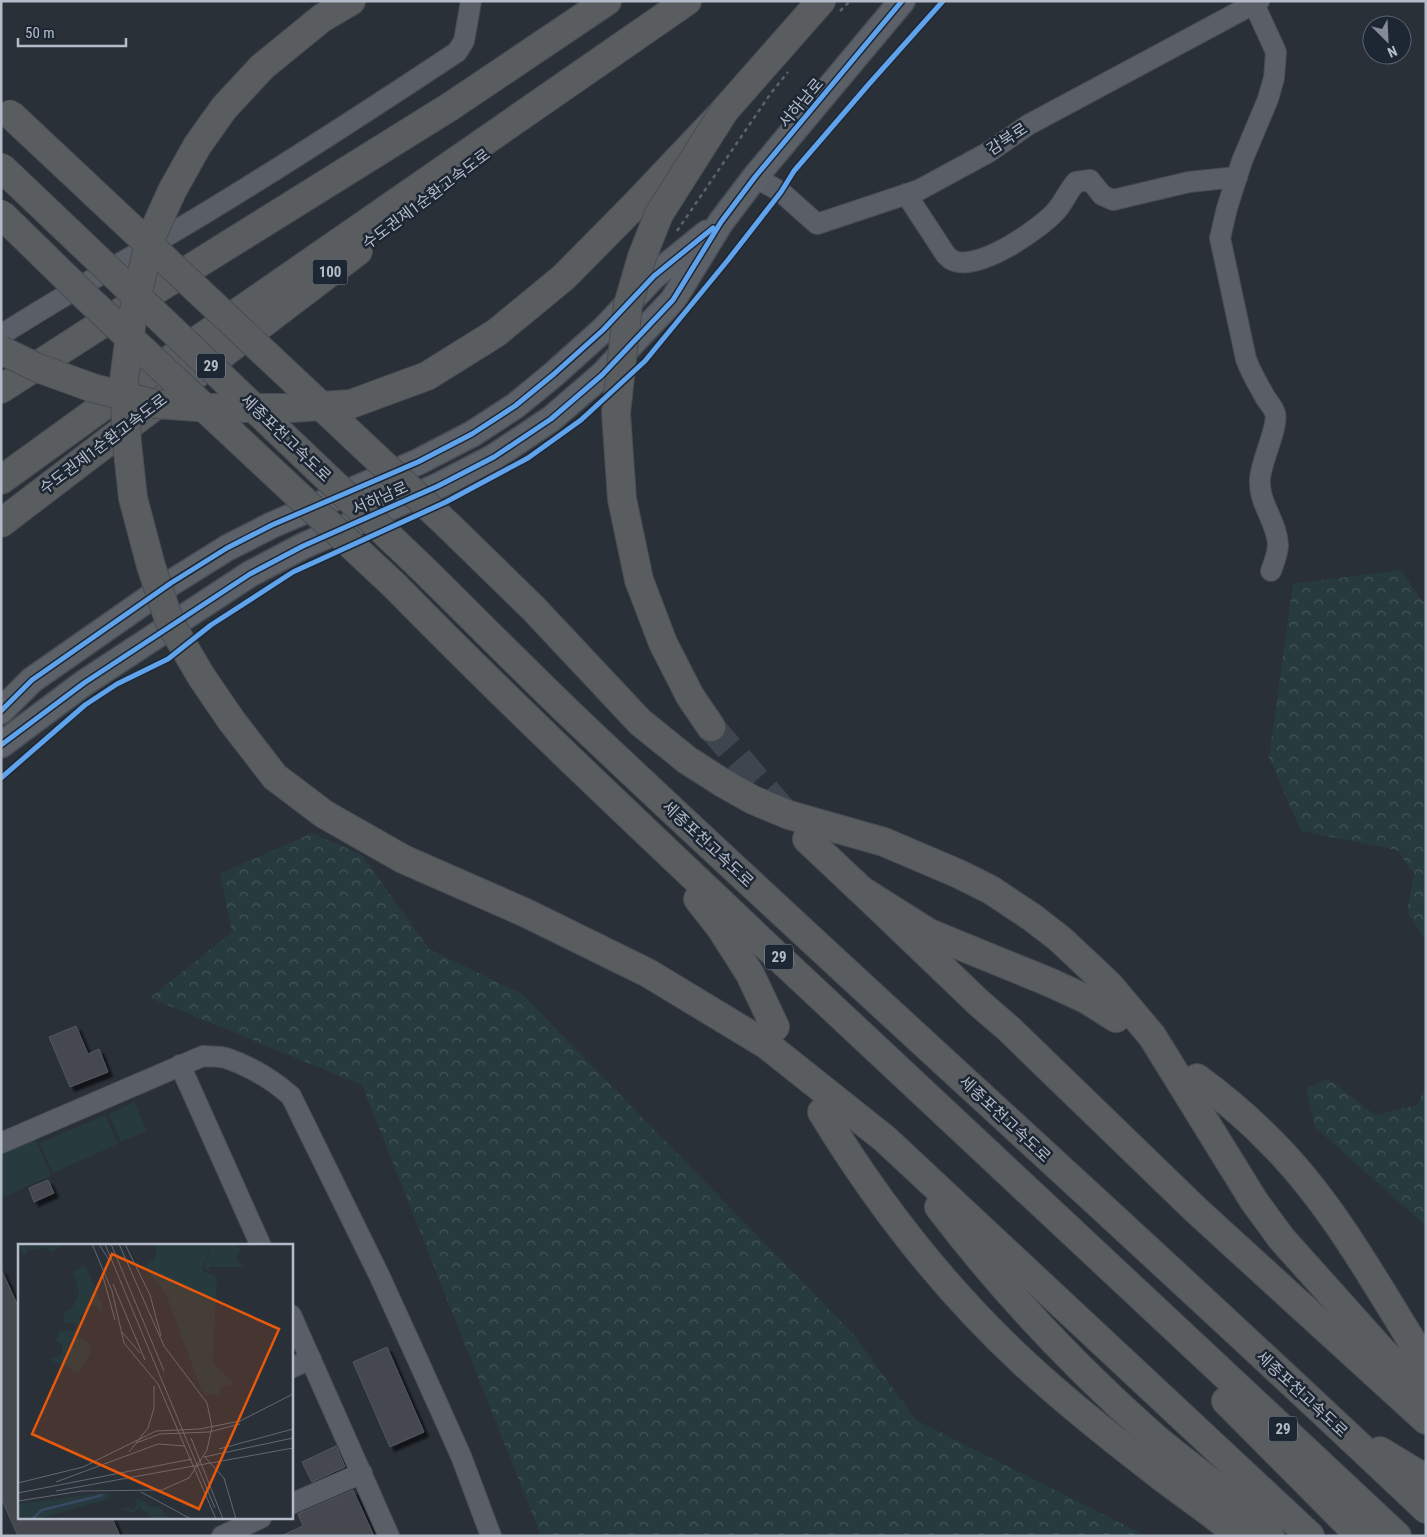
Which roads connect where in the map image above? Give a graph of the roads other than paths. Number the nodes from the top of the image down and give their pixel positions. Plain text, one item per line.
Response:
1 (350, 1) edge
2 (472, 1) edge
3 (607, 1) edge
4 (686, 1) edge
5 (821, 1) edge
6 (902, 1) edge
7 (1257, 3) edge
8 (659, 21) junction
9 (725, 110) junction
10 (6, 111) edge
11 (1, 167) edge
12 (755, 177) junction
13 (1237, 177) junction
14 (906, 194) junction
15 (1, 214) edge
16 (721, 222) junction
17 (2, 338) edge
18 (1, 389) edge
19 (1, 480) edge
20 (1, 523) edge
21 (1271, 570) dead end
22 (1, 710) edge
23 (712, 727) tunnel mouth
24 (1, 745) edge
25 (643, 828) junction
26 (807, 839) tunnel mouth
27 (861, 890) junction
28 (1116, 1018) dead end
29 (775, 1027) dead end
30 (180, 1065) junction
31 (1197, 1078) dead end
32 (822, 1112) dead end
33 (885, 1139) junction
34 (1, 1143) edge
35 (1032, 1197) junction
36 (258, 1244) edge
37 (292, 1317) edge
38 (1426, 1358) edge
39 (311, 1359) junction
40 (292, 1368) edge
41 (1426, 1392) edge
42 (1329, 1419) junction
43 (1426, 1420) edge
44 (362, 1473) junction
45 (1426, 1479) edge
46 (292, 1504) edge
47 (1426, 1509) edge
48 (256, 1520) edge
49 (222, 1536) edge
50 (389, 1536) edge
51 (491, 1536) edge
52 (1240, 1536) edge
53 (1270, 1536) edge
54 (1310, 1536) edge
55 (1360, 1536) edge
56 (1397, 1536) edge

1 - 33 highway, bridge
2 - 17 street
3 - 18 highway
4 - 8 highway, 수도권제1순환고속도로 / 100
5 - 9 highway
6 - 12 main road, 서하남로
7 - 13 street
7 - 14 street, 감북로
8 - 19 highway, 수도권제1순환고속도로 / 100
8 - 20 highway, 수도권제1순환고속도로 / 100
9 - 17 highway, bridge
9 - 23 highway, bridge
10 - 41 highway, bridge
11 - 42 highway, 세종포천고속도로 / 29, bridge
12 - 14 street, 감북로
12 - 16 main road, 서하남로
13 - 14 street
13 - 21 street
15 - 25 highway, 세종포천고속도로 / 29, bridge
16 - 22 main road, 서하남로
16 - 24 main road, 서하남로
25 - 29 highway
25 - 35 highway, 세종포천고속도로 / 29
26 - 27 highway
27 - 28 highway
27 - 43 highway
30 - 34 street
30 - 36 street
30 - 51 street
31 - 38 highway
32 - 52 highway
33 - 53 highway
33 - 54 highway
35 - 55 highway
35 - 56 highway, 세종포천고속도로 / 29
37 - 39 street
39 - 40 street
39 - 44 street
42 - 45 highway
42 - 47 highway, 세종포천고속도로 / 29
44 - 46 street
44 - 50 street
48 - 49 street

